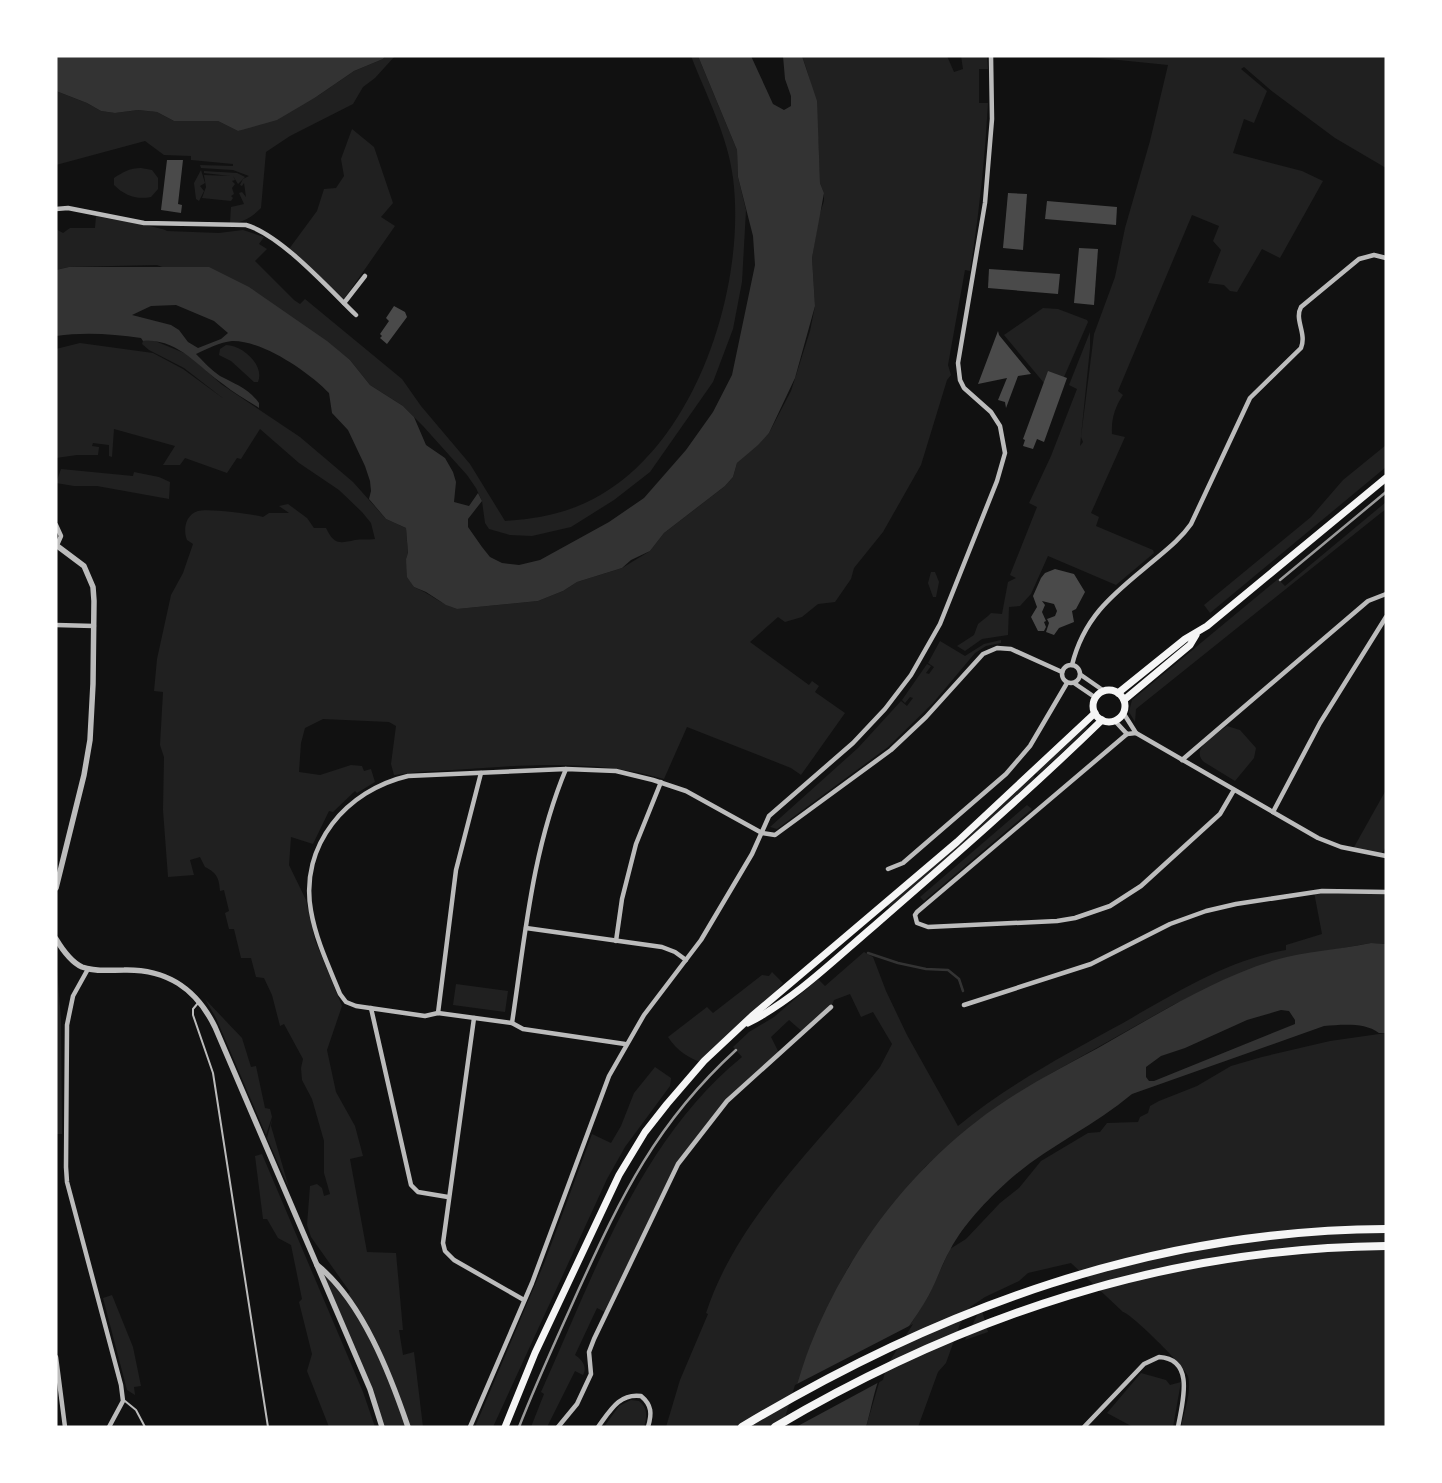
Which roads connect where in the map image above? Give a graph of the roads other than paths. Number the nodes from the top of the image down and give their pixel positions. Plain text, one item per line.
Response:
1 (991, 56) edge
2 (56, 208) edge
3 (1386, 258) edge
4 (365, 276) dead end
5 (344, 303) junction
6 (356, 315) dead end
7 (1386, 478) edge
8 (56, 525) edge
9 (57, 545) edge
10 (1386, 594) edge
11 (1386, 617) edge
12 (56, 625) edge
13 (94, 626) junction
14 (1197, 634) junction
15 (1072, 665) junction
16 (1062, 672) junction
17 (1081, 675) junction
18 (1067, 683) junction
19 (1074, 683) junction
20 (1104, 691) junction
21 (1118, 692) junction
22 (1096, 698) junction
23 (1124, 700) junction
24 (1095, 713) junction
25 (1124, 714) junction
26 (1102, 720) junction
27 (1115, 721) junction
28 (1136, 733) junction
29 (1127, 734) junction
30 (1182, 760) junction
31 (566, 769) junction
32 (481, 773) junction
33 (661, 782) junction
34 (1234, 790) junction
35 (1273, 812) junction
36 (762, 833) junction
37 (1386, 856) edge
38 (888, 869) dead end
39 (56, 888) edge
40 (1386, 892) edge
41 (526, 928) junction
42 (56, 939) edge
43 (616, 941) junction
44 (686, 960) junction
45 (88, 969) junction
46 (200, 1001) junction
47 (964, 1006) dead end
48 (831, 1007) dead end
49 (371, 1008) junction
50 (438, 1013) junction
51 (474, 1018) junction
52 (512, 1023) junction
53 (743, 1025) junction
54 (625, 1044) junction
55 (448, 1197) junction
56 (1386, 1229) edge
57 (1386, 1246) edge
58 (316, 1264) junction
59 (524, 1300) junction
60 (56, 1357) edge
61 (122, 1401) junction
62 (65, 1427) edge
63 (108, 1427) edge
64 (145, 1427) edge
65 (268, 1427) edge
66 (382, 1427) edge
67 (408, 1427) edge
68 (470, 1427) edge
69 (505, 1427) edge
70 (558, 1427) edge
71 (598, 1427) edge
72 (648, 1427) edge
73 (742, 1427) edge
74 (775, 1427) edge
75 (1084, 1427) edge
76 (1178, 1427) edge

1 - 36 street
2 - 5 street
3 - 15 street
4 - 5 street
5 - 6 street
7 - 14 main road
8 - 9 street
9 - 13 street
10 - 30 street
11 - 35 street
12 - 13 street
13 - 39 street
14 - 21 main road
14 - 23 main road
15 - 16 street
15 - 17 street
16 - 18 street
16 - 36 street
17 - 19 street
17 - 20 street
18 - 19 street
18 - 38 street
19 - 22 street
20 - 21 main road
20 - 22 main road
21 - 23 main road
22 - 24 main road
23 - 25 main road
24 - 26 main road
24 - 53 main road
25 - 27 main road
25 - 28 street
26 - 27 main road
26 - 53 main road
27 - 29 street
28 - 29 street
28 - 30 street
29 - 34 street
30 - 34 street
31 - 32 street
31 - 33 street
31 - 41 street
32 - 49 street
32 - 50 street
33 - 36 street
33 - 43 street
34 - 35 street
35 - 37 street
36 - 44 street
40 - 47 street
41 - 43 street
41 - 52 street
42 - 45 street
43 - 44 street
44 - 54 street
45 - 46 street
45 - 61 street
46 - 58 street
46 - 65 lane
48 - 70 street
49 - 50 street
49 - 55 street
50 - 51 street
51 - 52 street
51 - 55 street
52 - 54 street
53 - 69 main road
54 - 59 street
55 - 59 street
56 - 73 highway
57 - 74 highway
58 - 66 street
58 - 67 street
59 - 68 street
60 - 62 street
61 - 63 street
61 - 64 lane
71 - 72 street
75 - 76 street

